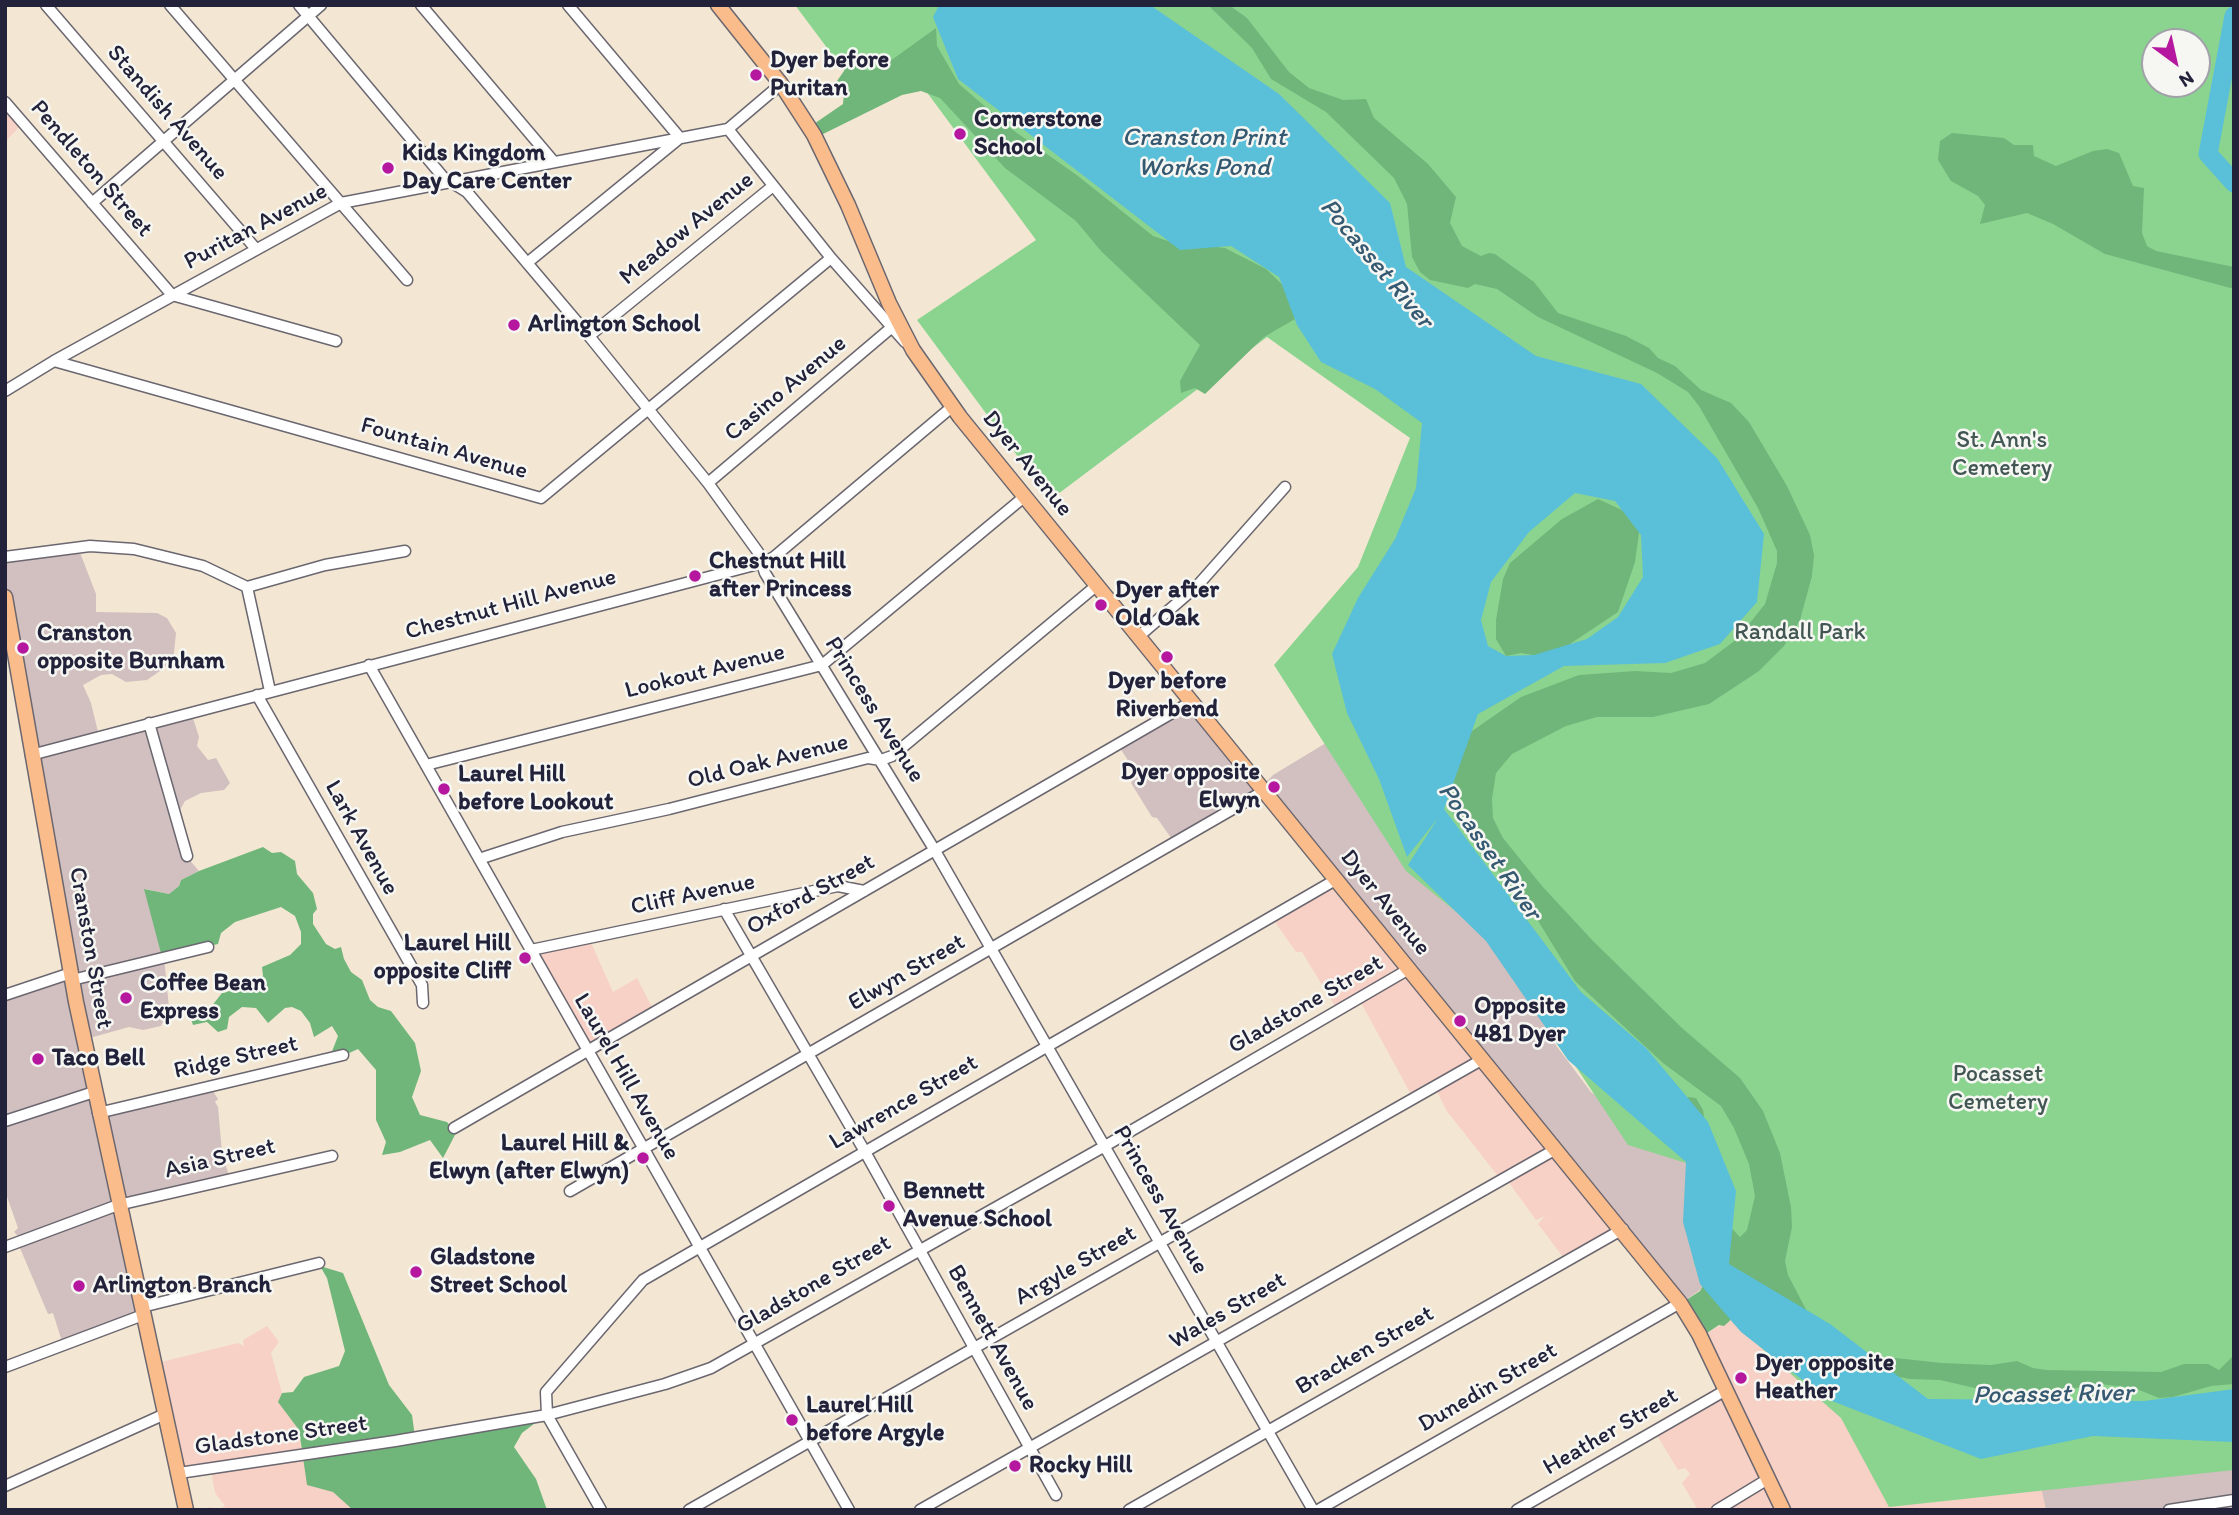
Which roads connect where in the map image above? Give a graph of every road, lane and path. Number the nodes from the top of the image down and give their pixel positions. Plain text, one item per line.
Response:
1 (46, 5) edge
2 (170, 5) edge
3 (299, 5) edge
4 (321, 5) edge
5 (421, 5) edge
6 (568, 5) edge
7 (718, 5) edge
8 (309, 16) junction
9 (233, 81) junction
10 (781, 84) junction
11 (5, 102) edge
12 (728, 129) junction
13 (680, 138) junction
14 (163, 141) junction
15 (554, 163) junction
16 (455, 184) junction
17 (773, 186) junction
18 (92, 203) junction
19 (341, 203) junction
20 (256, 249) junction
21 (831, 258) junction
22 (527, 262) junction
23 (407, 280) dead end
24 (172, 295) junction
25 (891, 328) junction
26 (589, 336) junction
27 (336, 341) dead end
28 (913, 349) junction
29 (54, 361) junction
30 (5, 391) edge
31 (953, 406) junction
32 (649, 411) junction
33 (708, 483) junction
34 (1285, 487) dead end
35 (1024, 497) junction
36 (405, 551) dead end
37 (5, 557) edge
38 (762, 563) junction
39 (1096, 586) junction
40 (247, 587) junction
41 (6, 607) edge
42 (1138, 636) junction
43 (369, 665) junction
44 (822, 665) junction
45 (270, 691) junction
46 (257, 695) junction
47 (1191, 702) junction
48 (149, 723) junction
49 (31, 755) junction
50 (881, 760) junction
51 (426, 765) junction
52 (1264, 791) junction
53 (934, 849) junction
54 (187, 856) dead end
55 (479, 859) junction
56 (1336, 879) junction
57 (864, 891) junction
58 (724, 909) junction
59 (208, 947) dead end
60 (990, 949) junction
61 (531, 950) junction
62 (751, 954) junction
63 (1409, 969) junction
64 (71, 976) junction
65 (5, 995) edge
66 (423, 1003) dead end
67 (1048, 1044) junction
68 (587, 1051) junction
69 (808, 1053) junction
70 (343, 1055) dead end
71 (1483, 1059) junction
72 (94, 1091) junction
73 (98, 1113) junction
74 (5, 1121) edge
75 (454, 1128) dead end
76 (1105, 1146) junction
77 (643, 1148) junction
78 (1556, 1149) junction
79 (864, 1150) junction
80 (332, 1156) dead end
81 (570, 1191) dead end
82 (118, 1205) junction
83 (1623, 1229) junction
84 (1159, 1243) junction
85 (697, 1246) junction
86 (5, 1247) edge
87 (919, 1249) junction
88 (319, 1263) dead end
89 (1680, 1303) junction
90 (142, 1311) junction
91 (1216, 1342) junction
92 (755, 1344) junction
93 (975, 1348) junction
94 (5, 1367) edge
95 (1726, 1390) junction
96 (165, 1414) junction
97 (547, 1415) junction
98 (1267, 1431) junction
99 (810, 1441) junction
100 (1028, 1448) junction
101 (178, 1473) junction
102 (1768, 1479) junction
103 (5, 1486) edge
104 (1056, 1495) dead end
105 (2234, 1500) edge
106 (183, 1508) edge
107 (601, 1510) edge
108 (689, 1510) edge
109 (849, 1510) edge
110 (920, 1510) edge
111 (1129, 1510) edge
112 (1315, 1510) edge
113 (1517, 1510) edge
114 (1717, 1510) edge
115 (1783, 1510) edge
116 (2169, 1510) edge

1 - 14 street, Standish Avenue
2 - 9 street
3 - 8 street, Princess Avenue
4 - 8 street
5 - 15 street
6 - 13 street
7 - 10 main road, Dyer Avenue
8 - 9 street
8 - 16 street, Princess Avenue
9 - 14 street
9 - 19 street
10 - 12 street
10 - 28 main road, Dyer Avenue
11 - 18 street, Pendleton Street
12 - 13 street, Puritan Avenue
12 - 17 street
13 - 15 street, Puritan Avenue
13 - 22 street
14 - 18 street
14 - 20 street, Standish Avenue
15 - 16 street, Puritan Avenue
16 - 19 street, Puritan Avenue
16 - 22 street, Princess Avenue
17 - 21 street, Meadow Avenue
17 - 26 street, Meadow Avenue
18 - 24 street, Pendleton Street
19 - 20 street, Puritan Avenue
19 - 23 street
20 - 24 street, Puritan Avenue
21 - 25 street, Dyer Avenue
21 - 32 street, Fountain Avenue
22 - 26 street, Princess Avenue
24 - 27 street
24 - 29 street, Puritan Avenue
25 - 28 street, Dyer Avenue
25 - 33 street, Casino Avenue
26 - 32 street, Princess Avenue
28 - 31 main road, Dyer Avenue
29 - 30 street, Puritan Avenue
29 - 32 street, Fountain Avenue
31 - 35 main road, Dyer Avenue
31 - 38 street, Chestnut Hill Avenue
32 - 33 street, Princess Avenue
33 - 38 street, Princess Avenue
34 - 42 street
35 - 39 main road, Dyer Avenue
35 - 44 street, Lookout Avenue
36 - 40 street
37 - 40 street
38 - 43 street, Chestnut Hill Avenue
38 - 44 street, Princess Avenue
39 - 42 main road, Dyer Avenue
39 - 50 street, Old Oak Avenue
40 - 45 street
41 - 49 main road, Cranston Street
42 - 47 main road, Dyer Avenue
43 - 45 street, Chestnut Hill Avenue
43 - 51 street, Laurel Hill Avenue
44 - 50 street, Princess Avenue
44 - 51 street, Lookout Avenue
45 - 46 street, Chestnut Hill Avenue
46 - 48 street, Chestnut Hill Avenue
46 - 66 street, Lark Avenue
47 - 52 main road, Dyer Avenue
47 - 53 street, Oxford Street
48 - 49 street, Chestnut Hill Avenue
48 - 54 street
49 - 64 main road, Cranston Street
50 - 53 street, Princess Avenue
50 - 55 street, Old Oak Avenue
51 - 55 street, Laurel Hill Avenue
52 - 56 main road, Dyer Avenue
52 - 60 street, Elwyn Street
53 - 57 street, Oxford Street
53 - 60 street, Princess Avenue
55 - 61 street, Laurel Hill Avenue
56 - 63 main road, Dyer Avenue
56 - 67 street, Lawrence Street
57 - 58 street, Cliff Avenue
57 - 62 street, Oxford Street
58 - 61 street, Cliff Avenue
58 - 62 street, Bennett Avenue
59 - 64 street
60 - 67 street, Princess Avenue
60 - 69 street, Elwyn Street
61 - 68 street, Laurel Hill Avenue
62 - 68 street, Oxford Street
62 - 69 street, Bennett Avenue
63 - 71 main road, Dyer Avenue
63 - 76 street, Gladstone Street
64 - 65 street
64 - 72 main road, Cranston Street
67 - 76 street, Princess Avenue
67 - 79 street, Lawrence Street
68 - 75 street, Oxford Street
68 - 77 street, Laurel Hill Avenue
69 - 77 street, Elwyn Street
69 - 79 street, Bennett Avenue
70 - 73 street, Ridge Street
71 - 78 main road, Dyer Avenue
71 - 84 street, Argyle Street
72 - 73 main road, Cranston Street
72 - 74 street
73 - 82 main road, Cranston Street
76 - 84 street, Princess Avenue
76 - 87 street, Gladstone Street
77 - 81 street, Elwyn Street
77 - 85 street, Laurel Hill Avenue
78 - 83 main road, Dyer Avenue
78 - 91 street, Wales Street
79 - 85 street, Lawrence Street
79 - 87 street, Bennett Avenue
80 - 82 street, Asia Street
82 - 86 street, Asia Street
82 - 90 main road, Cranston Street
83 - 89 main road, Dyer Avenue
83 - 98 street, Bracken Street
84 - 91 street, Princess Avenue
84 - 93 street, Argyle Street
85 - 92 street, Laurel Hill Avenue
85 - 97 street, Lawrence Street
87 - 92 street, Gladstone Street
87 - 93 street, Bennett Avenue
88 - 90 street
89 - 95 main road, Dyer Avenue
89 - 112 street, Dunedin Street
90 - 94 street
90 - 96 main road, Cranston Street
91 - 98 street, Princess Avenue
91 - 100 street, Wales Street
92 - 97 street, Gladstone Street
92 - 99 street, Laurel Hill Avenue
93 - 99 street, Argyle Street
93 - 100 street, Bennett Avenue
95 - 102 main road, Dyer Avenue
95 - 113 street, Heather Street
96 - 101 main road, Cranston Street
96 - 103 street
97 - 101 street, Gladstone Street
97 - 107 street
98 - 111 street, Bracken Street
98 - 112 street, Princess Avenue
99 - 108 street, Argyle Street
99 - 109 street, Laurel Hill Avenue
100 - 104 street, Bennett Avenue
100 - 110 street, Wales Street
101 - 106 main road, Cranston Street
102 - 114 street
102 - 115 main road, Dyer Avenue
105 - 116 street

